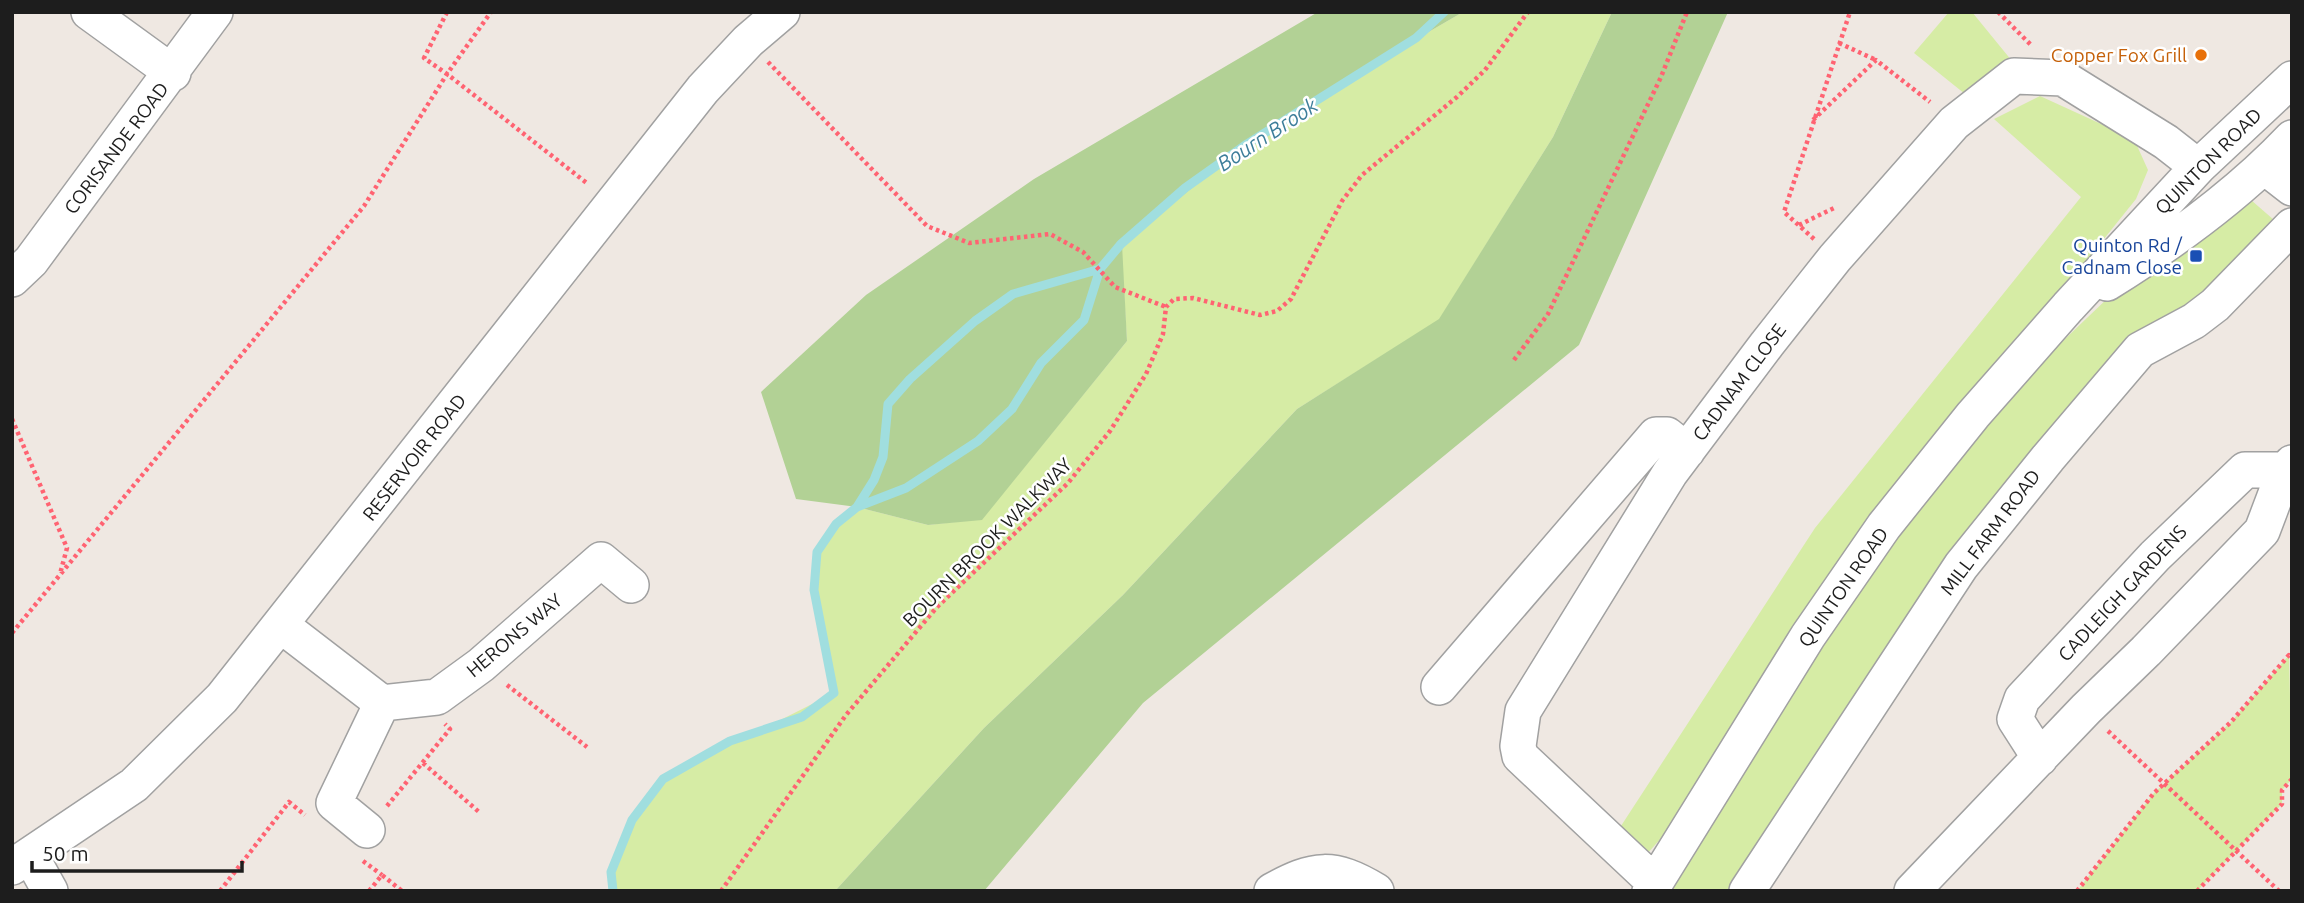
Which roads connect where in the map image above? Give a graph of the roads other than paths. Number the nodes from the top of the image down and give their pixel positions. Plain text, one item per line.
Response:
1 (89, 12) edge
2 (215, 12) edge
3 (782, 12) edge
4 (173, 73) junction
5 (2292, 79) edge
6 (2265, 103) junction
7 (2292, 131) edge
8 (2292, 138) edge
9 (2191, 174) junction
10 (2278, 177) edge
11 (2212, 209) junction
12 (2292, 226) edge
13 (12, 279) edge
14 (2068, 307) junction
15 (1687, 451) junction
16 (2288, 467) edge
17 (631, 585) dead end
18 (282, 626) junction
19 (1439, 687) dead end
20 (382, 703) junction
21 (2040, 758) junction
22 (367, 830) road end
23 (21, 861) edge
24 (1652, 887) edge
25 (50, 891) edge
26 (1272, 891) edge
27 (1376, 891) edge
28 (1747, 891) edge
29 (1912, 891) edge

1 - 4 street
2 - 4 street, CORISANDE ROAD
3 - 18 street, RESERVOIR ROAD
4 - 13 street, CORISANDE ROAD
5 - 6 street, QUINTON ROAD
6 - 7 street
6 - 9 street, QUINTON ROAD
8 - 10 street, QUINTON ROAD
9 - 11 street, CADNAM CLOSE
9 - 14 street, QUINTON ROAD
9 - 15 street, CADNAM CLOSE
10 - 11 street, QUINTON ROAD
11 - 14 street, QUINTON ROAD
12 - 28 street, MILL FARM ROAD
14 - 24 street, QUINTON ROAD
15 - 19 street
15 - 24 street, CADNAM CLOSE
16 - 21 street, CADLEIGH GARDENS
16 - 21 street, CADLEIGH GARDENS
17 - 20 street, HERONS WAY
18 - 20 street
18 - 23 street, RESERVOIR ROAD
20 - 22 street
21 - 29 street, CADLEIGH GARDENS
23 - 25 street
26 - 27 street

